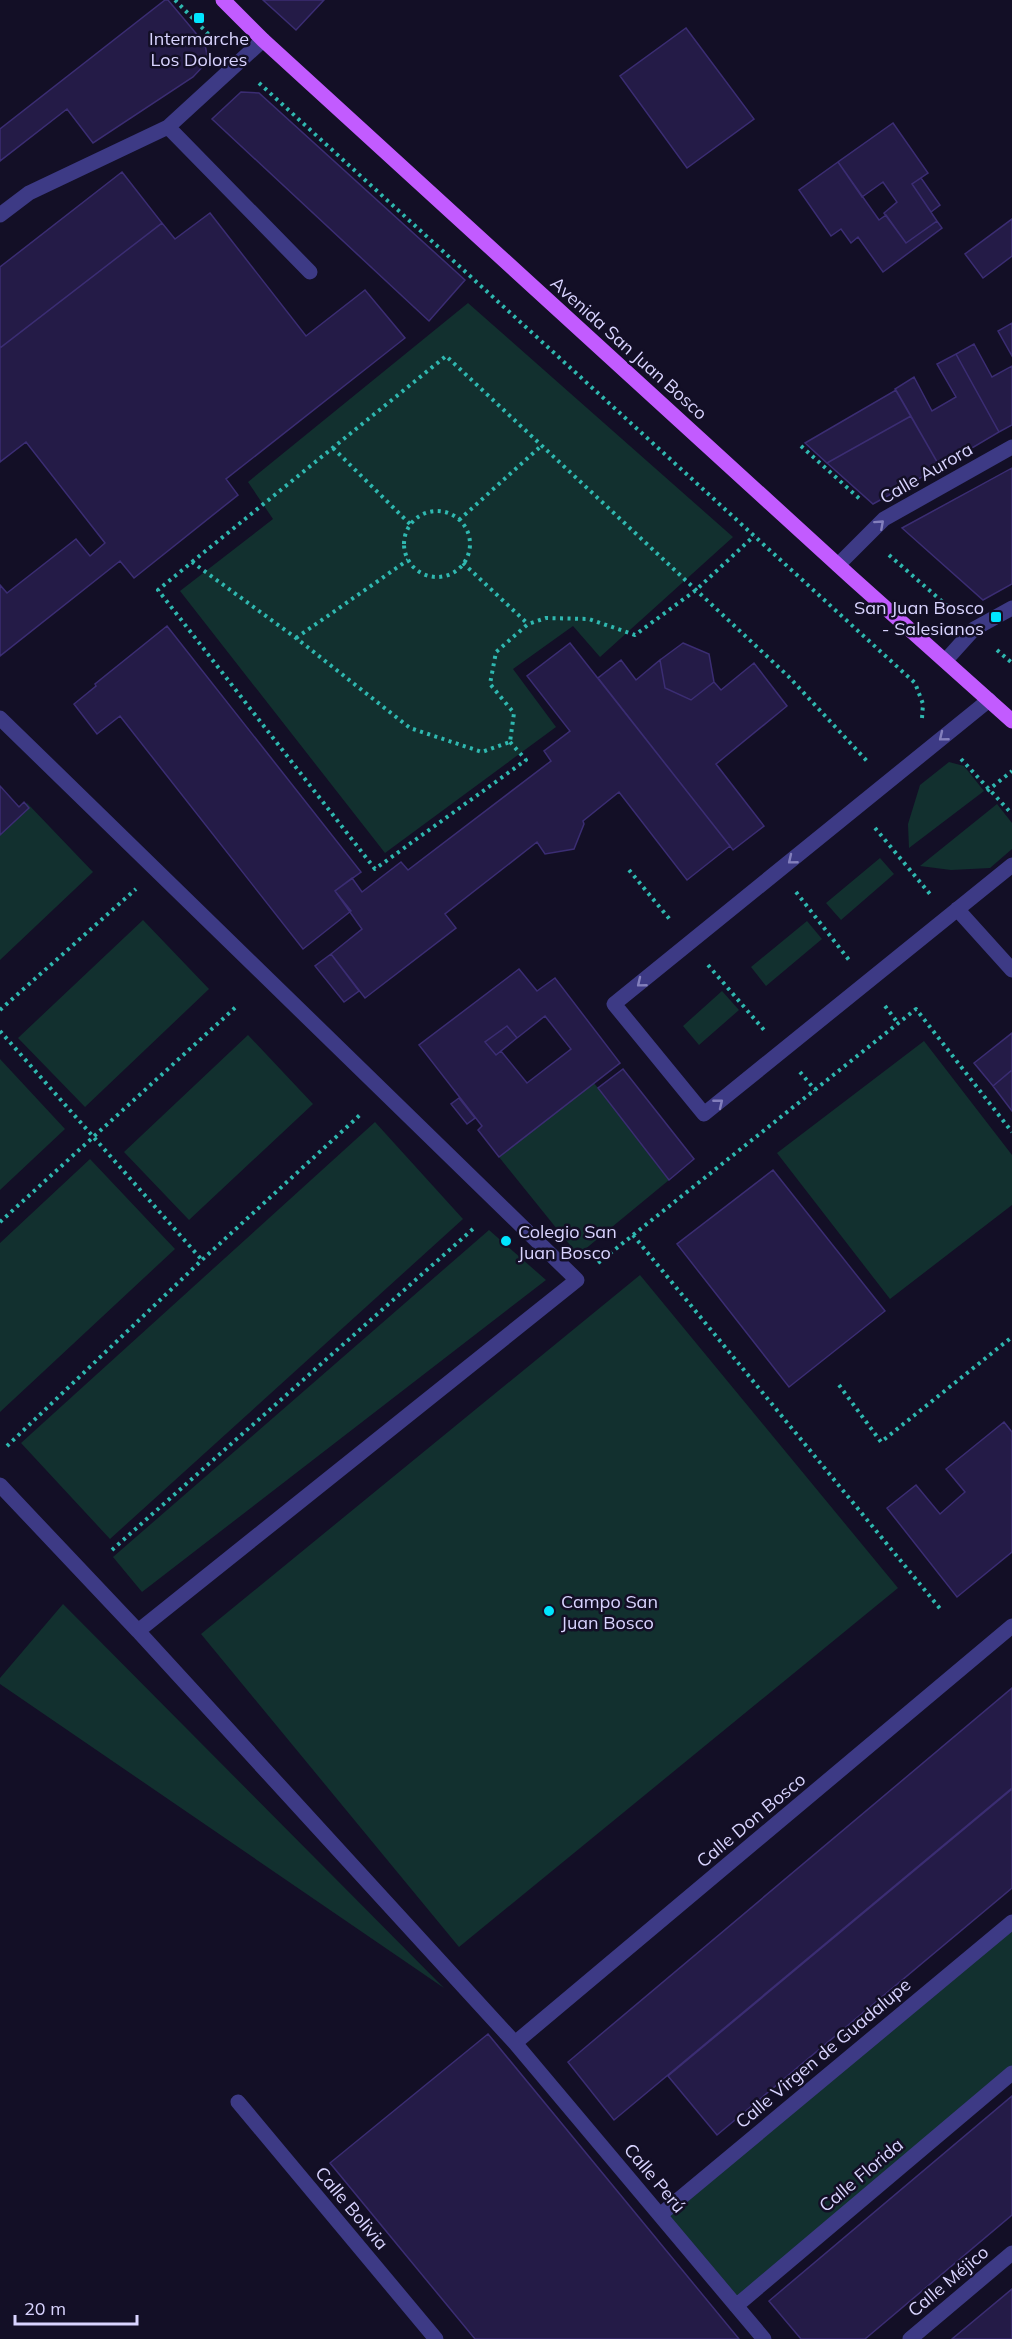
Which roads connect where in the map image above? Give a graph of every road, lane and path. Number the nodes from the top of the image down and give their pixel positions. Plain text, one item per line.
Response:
1 (176, 0) edge
2 (223, 0) edge
3 (263, 40) junction
4 (238, 65) junction
5 (168, 126) junction
6 (0, 215) edge
7 (310, 272) dead end
8 (542, 446) junction
9 (801, 446) dead end
10 (1012, 447) edge
11 (333, 448) junction
12 (884, 519) junction
13 (459, 520) junction
14 (410, 524) junction
15 (754, 536) junction
16 (408, 560) junction
17 (192, 562) junction
18 (463, 563) junction
19 (838, 565) junction
20 (696, 590) junction
21 (1012, 608) edge
22 (528, 624) junction
23 (974, 629) junction
24 (296, 638) junction
25 (945, 660) junction
26 (1012, 663) edge
27 (989, 700) junction
28 (0, 718) edge
29 (1012, 720) edge
30 (941, 739) junction
31 (510, 742) junction
32 (1012, 771) edge
33 (887, 782) junction
34 (989, 790) junction
35 (858, 807) junction
36 (1012, 814) edge
37 (1012, 865) edge
38 (157, 870) junction
39 (629, 870) dead end
40 (779, 870) junction
41 (953, 913) junction
42 (689, 943) junction
43 (1012, 970) edge
44 (867, 983) junction
45 (237, 1006) dead end
46 (0, 1010) edge
47 (898, 1023) junction
48 (0, 1031) edge
49 (783, 1051) junction
50 (815, 1090) junction
51 (361, 1114) dead end
52 (1012, 1132) edge
53 (93, 1136) junction
54 (0, 1222) edge
55 (474, 1228) dead end
56 (633, 1235) junction
57 (202, 1260) junction
58 (577, 1280) junction
59 (1012, 1337) edge
60 (839, 1384) dead end
61 (7, 1446) dead end
62 (0, 1485) edge
63 (112, 1550) dead end
64 (942, 1611) dead end
65 (1012, 1626) edge
66 (138, 1631) junction
67 (1012, 1922) edge
68 (515, 2043) junction
69 (1012, 2073) edge
70 (238, 2102) dead end
71 (660, 2215) junction
72 (1012, 2253) edge
73 (736, 2306) junction
74 (436, 2339) edge
75 (764, 2339) edge
76 (910, 2339) edge

1 - 4 path
2 - 3 main road, Avenida San Juan Bosco
3 - 4 street
3 - 19 main road, Avenida San Juan Bosco
4 - 5 street
4 - 15 path
5 - 6 street
5 - 7 street
8 - 11 path
8 - 13 path
8 - 20 path
9 - 12 path
10 - 12 street, Calle Aurora
11 - 14 path
11 - 17 path
19 -> 12 street, Calle Aurora
12 - 23 path
13 - 14 path
13 - 18 path
14 - 16 path
15 - 20 path
15 - 30 path
16 - 18 path
16 - 24 path
17 - 24 path
17 - 31 path
18 - 22 path
19 - 25 main road, Avenida San Juan Bosco
20 - 22 path
20 - 33 path
21 - 23 street
22 - 31 path
23 - 25 street
23 - 26 path
24 - 31 path
25 - 27 main road, Avenida San Juan Bosco
27 - 29 main road, Avenida San Juan Bosco
27 -> 30 street
28 - 38 street
30 - 33 street
30 - 34 path
32 - 34 path
33 - 35 street
34 - 36 path
35 -> 40 street
35 - 41 path
37 - 41 street
38 - 46 path
38 - 58 street
39 - 42 path
40 - 42 street
40 - 44 path
41 - 43 street
41 - 44 street
42 - 49 path
42 -> 49 street
44 - 47 path
44 - 49 street
45 - 53 path
47 - 50 path
47 - 52 path
48 - 53 path
49 - 50 path
50 - 56 path
51 - 57 path
53 - 54 path
53 - 57 path
55 - 63 path
56 - 58 path
56 - 64 path
57 - 61 path
58 - 66 street
59 - 60 path
62 - 66 street, Calle Perú
65 - 68 street, Calle Don Bosco
66 - 68 street, Calle Perú
67 - 71 street, Calle Virgen de Guadalupe
68 - 71 street, Calle Perú
69 - 73 street, Calle Florida
70 - 74 street, Calle Bolivia
71 - 73 street, Calle Perú
72 - 76 street, Calle Méjico
73 - 75 street, Calle Perú

